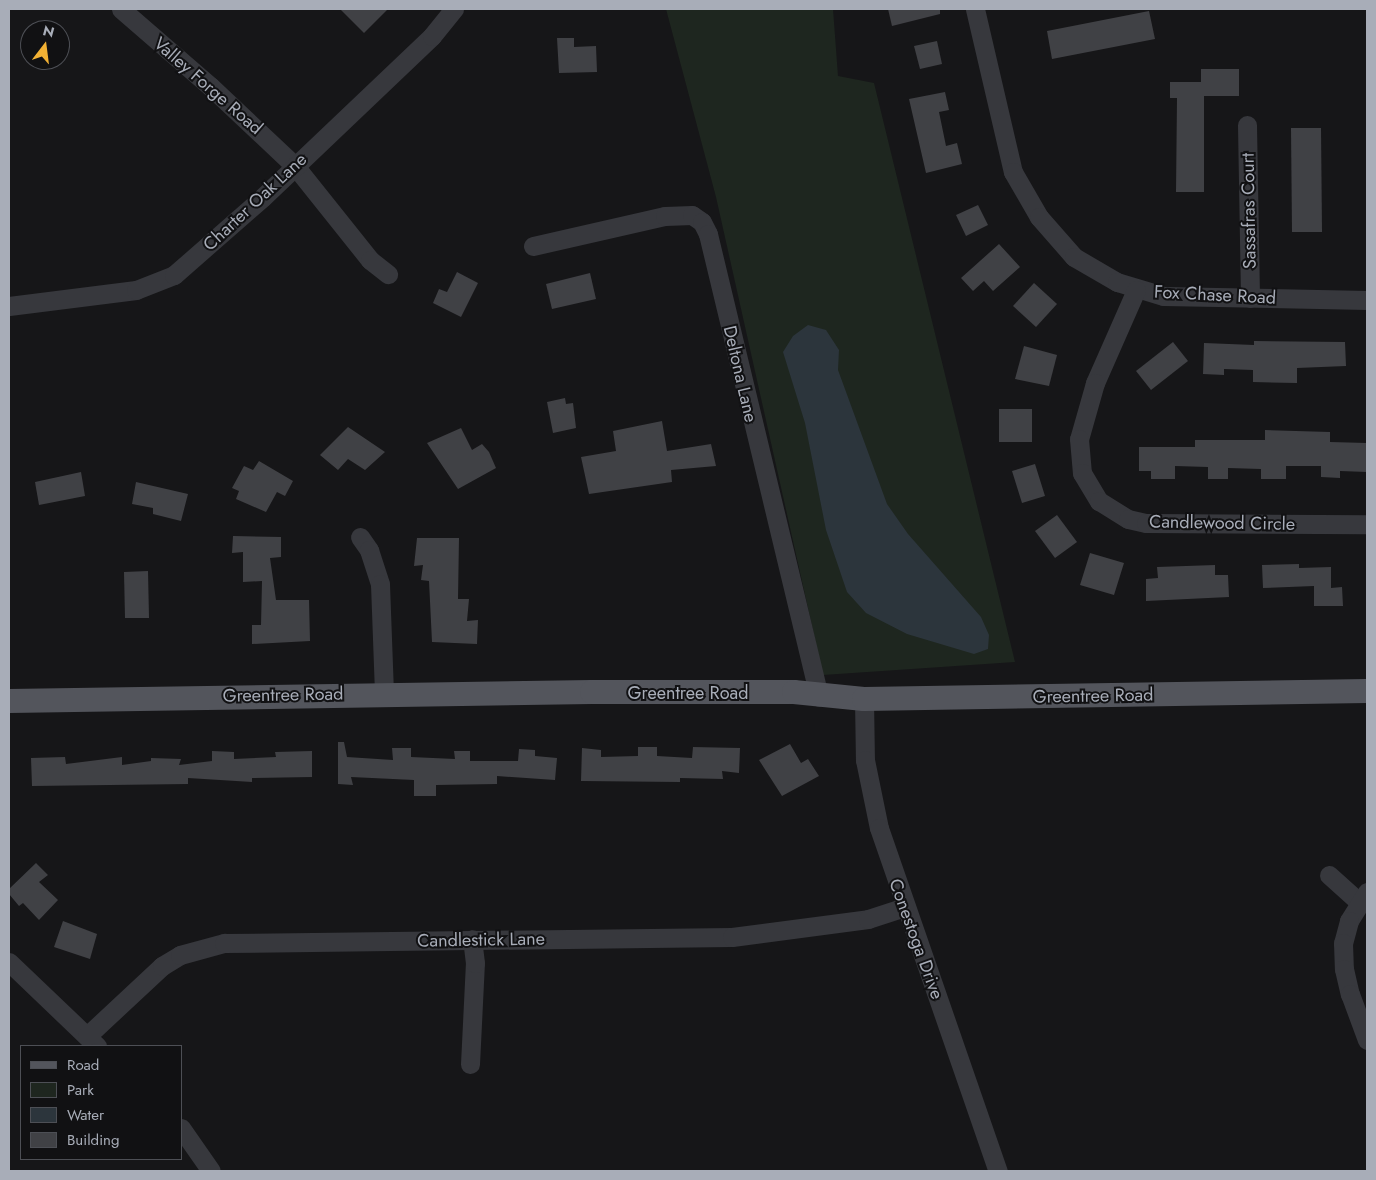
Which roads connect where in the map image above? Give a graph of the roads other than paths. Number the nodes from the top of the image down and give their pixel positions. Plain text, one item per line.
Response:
1 (121, 9) edge
2 (454, 9) edge
3 (975, 9) edge
4 (1247, 125) dead end
5 (295, 166) junction
6 (533, 246) dead end
7 (388, 274) dead end
8 (1136, 290) junction
9 (1250, 298) junction
10 (1367, 300) edge
11 (9, 306) edge
12 (1367, 524) edge
13 (360, 537) dead end
14 (1367, 691) edge
15 (384, 694) junction
16 (819, 697) junction
17 (864, 699) junction
18 (9, 700) edge
19 (1329, 875) dead end
20 (1363, 897) edge
21 (904, 907) junction
22 (472, 939) junction
23 (9, 962) edge
24 (1367, 1040) edge
25 (92, 1041) edge
26 (470, 1064) dead end
27 (182, 1129) edge
28 (210, 1171) edge
29 (998, 1171) edge

1 - 5 street, Valley Forge Road
2 - 5 street, Charter Oak Lane
3 - 8 street, Fox Chase Road
4 - 9 street, Sassafras Court
5 - 7 street, Valley Forge Road
5 - 11 street, Charter Oak Lane
6 - 16 street, Deltona Lane
8 - 9 street, Fox Chase Road
8 - 12 street, Candlewood Circle
9 - 10 street, Fox Chase Road
13 - 15 street
14 - 17 main road, Greentree Road
15 - 16 main road, Greentree Road
15 - 18 main road, Greentree Road
16 - 17 main road, Greentree Road
17 - 21 street, Conestoga Drive
19 - 20 street
20 - 24 street
21 - 22 street, Candlestick Lane
21 - 29 street, Conestoga Drive
22 - 25 street, Candlestick Lane
22 - 26 street
23 - 25 street
27 - 28 street

